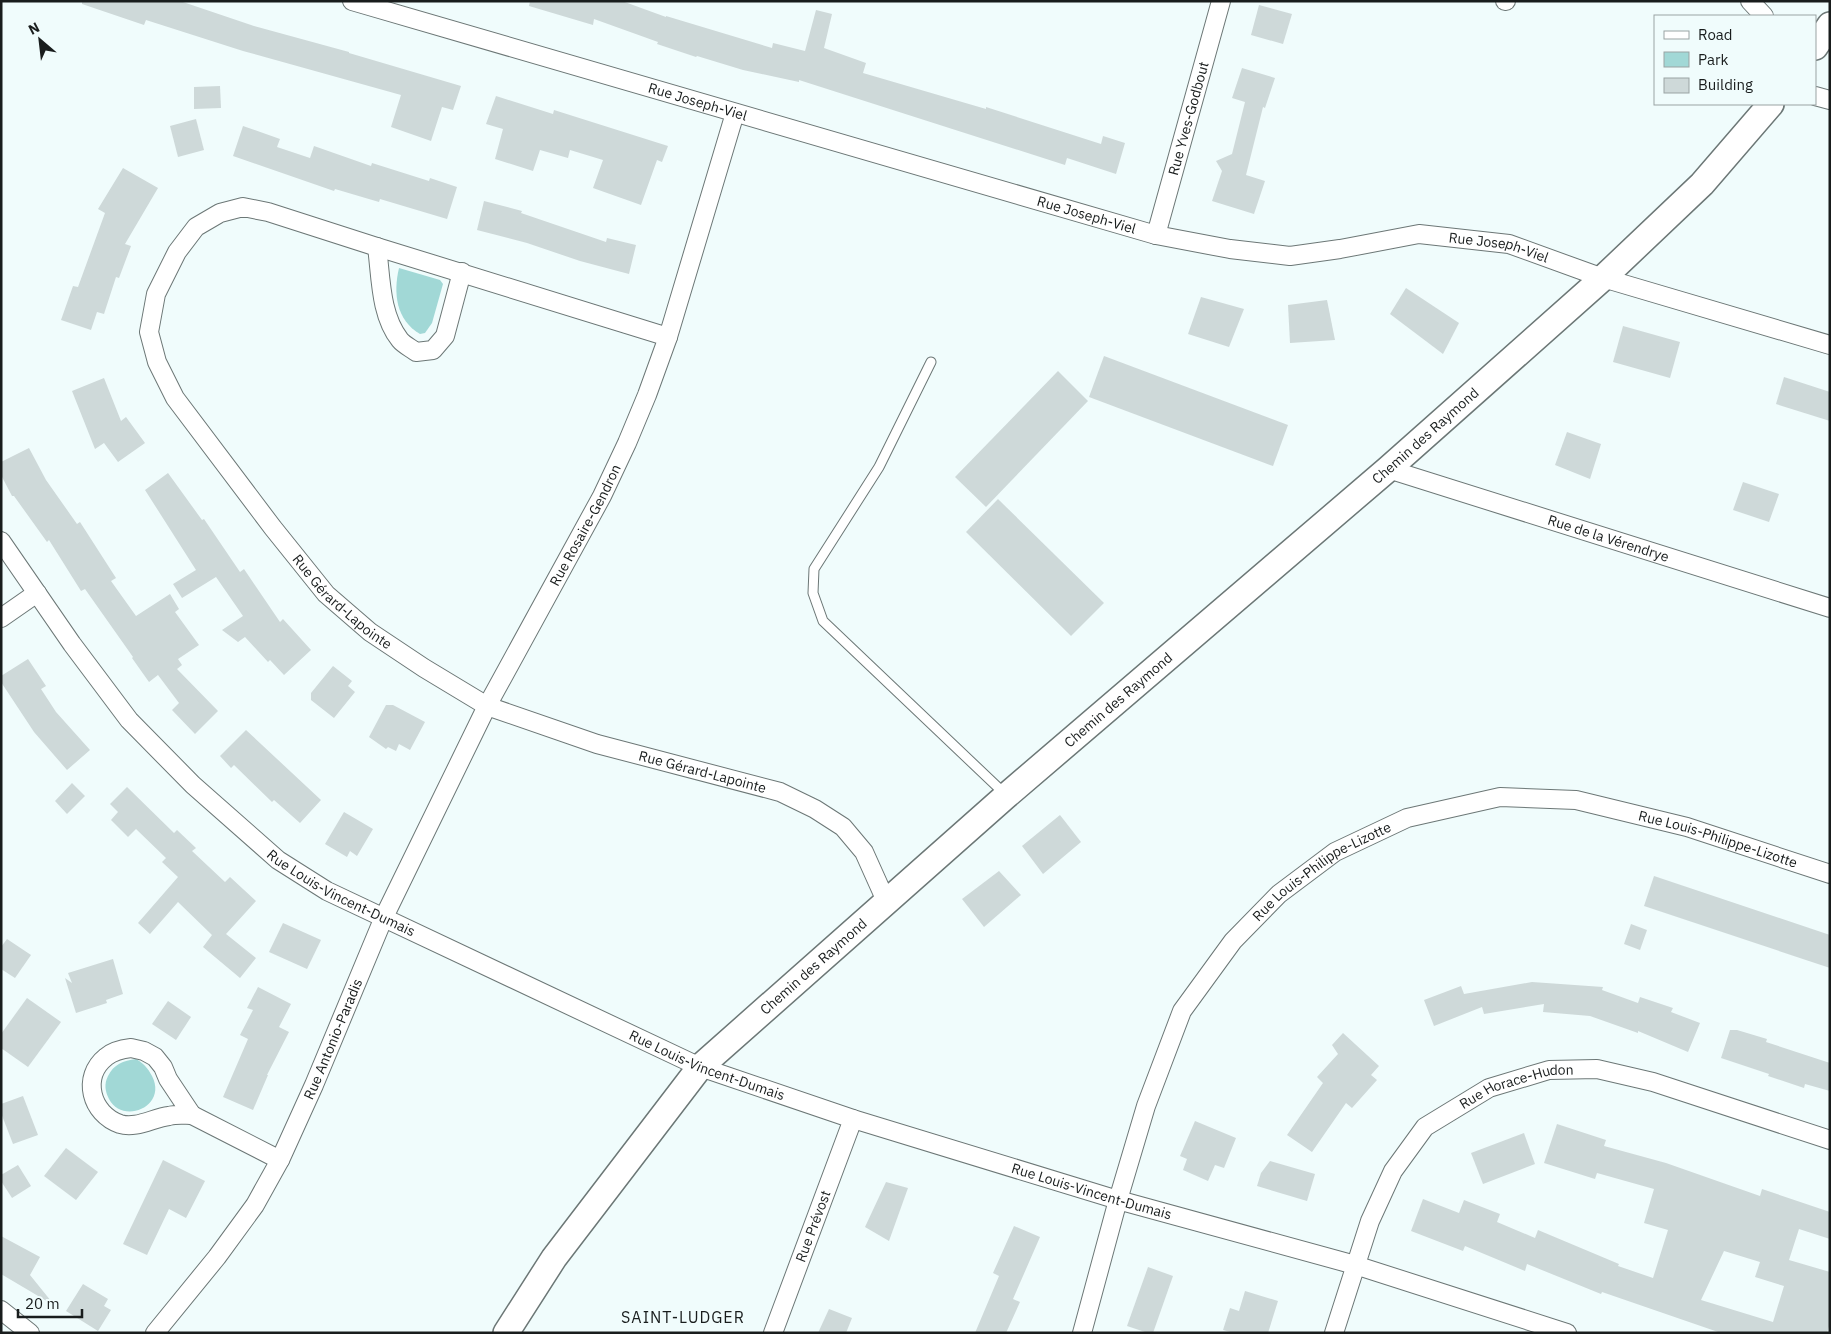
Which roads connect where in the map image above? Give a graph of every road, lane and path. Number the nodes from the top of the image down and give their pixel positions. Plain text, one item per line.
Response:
1 (352, 1) edge
2 (1221, 1) edge
3 (1750, 1) edge
4 (1763, 15) edge
5 (1830, 25) edge
6 (1816, 46) edge
7 (1816, 96) edge
8 (1830, 100) edge
9 (1770, 105) edge
10 (735, 113) junction
11 (1156, 235) junction
12 (376, 247) junction
13 (462, 272) junction
14 (1603, 278) junction
15 (668, 337) junction
16 (1830, 345) edge
17 (931, 362) dead end
18 (1388, 469) junction
19 (1, 541) edge
20 (37, 593) junction
21 (1830, 608) edge
22 (1, 618) edge
23 (487, 706) junction
24 (1006, 796) junction
25 (1830, 874) edge
26 (886, 902) junction
27 (384, 917) junction
28 (700, 1067) junction
29 (192, 1115) junction
30 (853, 1119) junction
31 (1830, 1140) edge
32 (280, 1160) junction
33 (1118, 1200) junction
34 (1355, 1265) junction
35 (1, 1310) edge
36 (30, 1333) edge
37 (155, 1333) edge
38 (506, 1333) edge
39 (772, 1333) edge
40 (1082, 1333) edge
41 (1334, 1333) edge
42 (1567, 1333) edge

1 - 10 street, Rue Joseph-Viel
2 - 11 street, Rue Yves-Godbout
3 - 4 street
5 - 6 street
7 - 8 street
9 - 14 street, Chemin des Raymond
10 - 11 street, Rue Joseph-Viel
10 - 15 street, Rue Rosaire-Gendron
11 - 14 street, Rue Joseph-Viel
12 - 13 street, Rue Gérard-Lapointe
12 - 13 street
12 - 23 street, Rue Gérard-Lapointe
13 - 15 street, Rue Gérard-Lapointe
14 - 16 street, Rue Joseph-Viel
14 - 18 street, Chemin des Raymond
15 - 23 street, Rue Rosaire-Gendron
17 - 24 lane
18 - 21 street, Rue de la Vérendrye
18 - 24 street, Chemin des Raymond
19 - 20 street, Rue Louis-Vincent-Dumais
20 - 22 street
20 - 27 street, Rue Louis-Vincent-Dumais
23 - 26 street, Rue Gérard-Lapointe
23 - 27 street, Rue Rosaire-Gendron
24 - 26 street, Chemin des Raymond
25 - 33 street, Rue Louis-Philippe-Lizotte
26 - 28 street, Chemin des Raymond
27 - 28 street, Rue Louis-Vincent-Dumais
27 - 32 street, Rue Antonio-Paradis
28 - 30 street, Rue Louis-Vincent-Dumais
28 - 38 street, Chemin des Raymond
29 - 29 street
29 - 32 street
30 - 33 street, Rue Louis-Vincent-Dumais
30 - 39 street, Rue Prévost
31 - 34 street, Rue Horace-Hudon
32 - 37 street, Rue Antonio-Paradis
33 - 34 street, Rue Louis-Vincent-Dumais
33 - 40 street, Rue Louis-Philippe-Lizotte
34 - 41 street, Rue Horace-Hudon
34 - 42 street, Rue Louis-Vincent-Dumais
35 - 36 street

